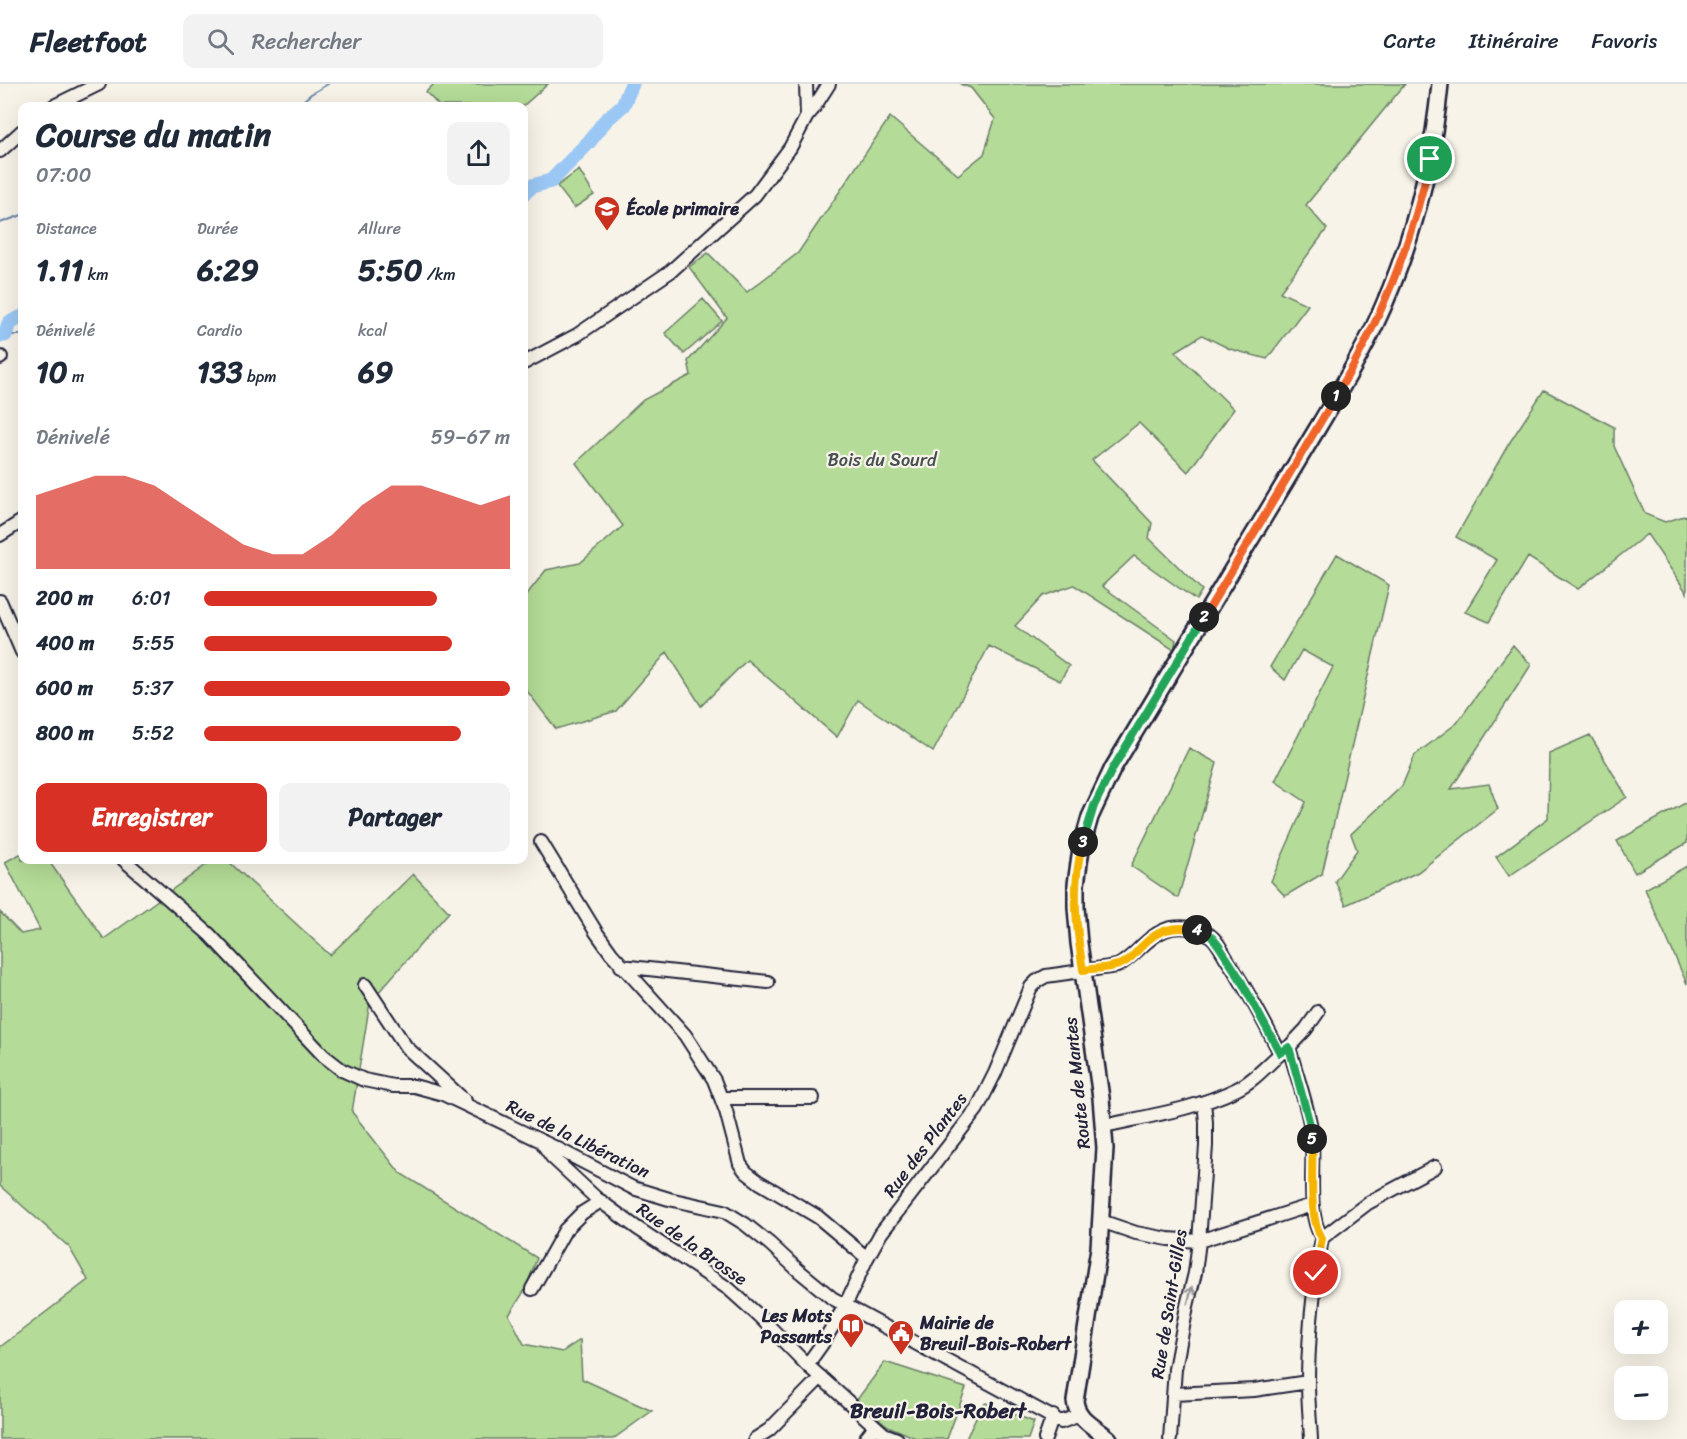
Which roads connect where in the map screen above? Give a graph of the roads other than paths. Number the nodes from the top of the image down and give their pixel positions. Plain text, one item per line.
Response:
1 (99, 84) edge
2 (806, 84) edge
3 (829, 84) edge
4 (1440, 84) edge
5 (62, 102) edge
6 (807, 116) junction
7 (18, 135) edge
8 (0, 151) edge
9 (528, 361) edge
10 (18, 524) edge
11 (0, 536) edge
12 (0, 601) edge
13 (18, 643) edge
14 (541, 842) dead end
15 (129, 864) edge
16 (621, 966) junction
17 (1083, 970) junction
18 (768, 982) dead end
19 (365, 985) dead end
20 (1318, 1012) dead end
21 (1285, 1050) junction
22 (722, 1098) junction
23 (813, 1098) dead end
24 (1204, 1102) junction
25 (475, 1109) junction
26 (1104, 1126) junction
27 (540, 1140) junction
28 (1435, 1167) dead end
29 (601, 1201) junction
30 (1312, 1205) junction
31 (1101, 1221) junction
32 (1322, 1238) junction
33 (1199, 1241) junction
34 (867, 1257) junction
35 (532, 1289) dead end
36 (845, 1306) junction
37 (807, 1365) junction
38 (820, 1377) junction
39 (1308, 1382) junction
40 (1174, 1394) junction
41 (1080, 1415) junction
42 (1053, 1416) junction
43 (875, 1426) junction
44 (1106, 1436) edge
45 (755, 1439) edge
46 (865, 1439) edge
47 (897, 1439) edge
48 (1045, 1439) edge
49 (1170, 1439) edge
50 (1311, 1439) edge

1 - 5 street
2 - 6 street
3 - 6 street
4 - 17 main road, Route de Mantes
6 - 9 street
7 - 8 street
10 - 11 street
12 - 13 street
14 - 16 street
15 - 25 street, Rue de la Libération
16 - 18 street
16 - 22 street
17 - 21 street, Rue des Plantes
17 - 26 main road, Route de Mantes
17 - 34 street, Rue des Plantes
19 - 25 street
20 - 21 street
21 - 24 street
21 - 30 street
22 - 23 street
22 - 34 street
24 - 26 street
24 - 33 street, Rue de Saint-Gilles
25 - 27 street, Rue de la Libération
26 - 31 main road, Route de Mantes
27 - 29 street, Rue de la Brosse
27 - 36 street, Rue de la Libération
28 - 32 street
29 - 35 street
29 - 37 street, Rue de la Brosse
30 - 32 street
30 - 33 street
31 - 33 street
31 - 41 main road, Route de Mantes
32 - 39 street
40 -> 33 street, Rue de Saint-Gilles
34 - 36 street, Rue des Plantes
36 - 37 street, Rue des Plantes
36 - 42 street, Rue de la Libération
37 - 38 street, Rue de la Brosse
38 - 43 street, Rue de la Brosse
38 - 45 street
39 - 40 street
39 - 50 street
40 - 49 street, Rue de Saint-Gilles
41 - 42 street, Rue de la Libération
41 - 44 main road
42 - 48 street
43 - 46 street
43 - 47 street, Rue de la Brosse

